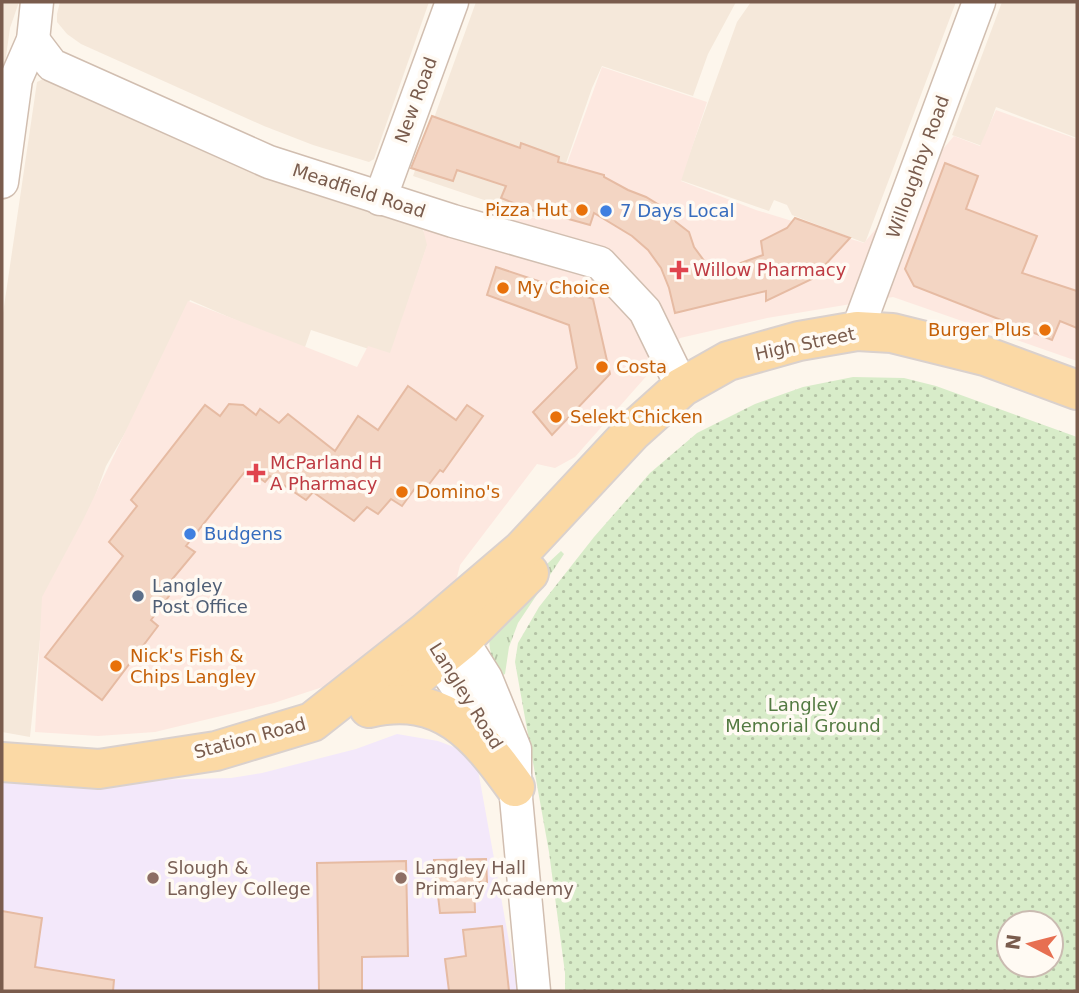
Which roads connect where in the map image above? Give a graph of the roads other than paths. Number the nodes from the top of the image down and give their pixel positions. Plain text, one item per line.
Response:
1 (37, 2) edge
2 (452, 2) edge
3 (979, 2) edge
4 (33, 40) junction
5 (2, 182) edge
6 (380, 199) junction
7 (857, 331) junction
8 (682, 387) junction
9 (1077, 390) edge
10 (442, 643) junction
11 (382, 705) junction
12 (312, 722) junction
13 (2, 762) edge
14 (515, 787) junction
15 (534, 991) edge

1 - 4 street
2 - 6 street, New Road
3 - 7 street, Willoughby Road
4 - 5 street
4 - 6 street, Meadfield Road
6 - 8 street, Meadfield Road
7 - 8 main road, High Street
7 - 9 main road, High Street
8 - 10 main road, High Street
10 - 11 main road
10 - 12 main road, Station Road
10 - 14 street, Langley Road
11 - 12 main road
11 - 14 main road
12 - 13 main road, Station Road
14 - 15 street, Langley Road

